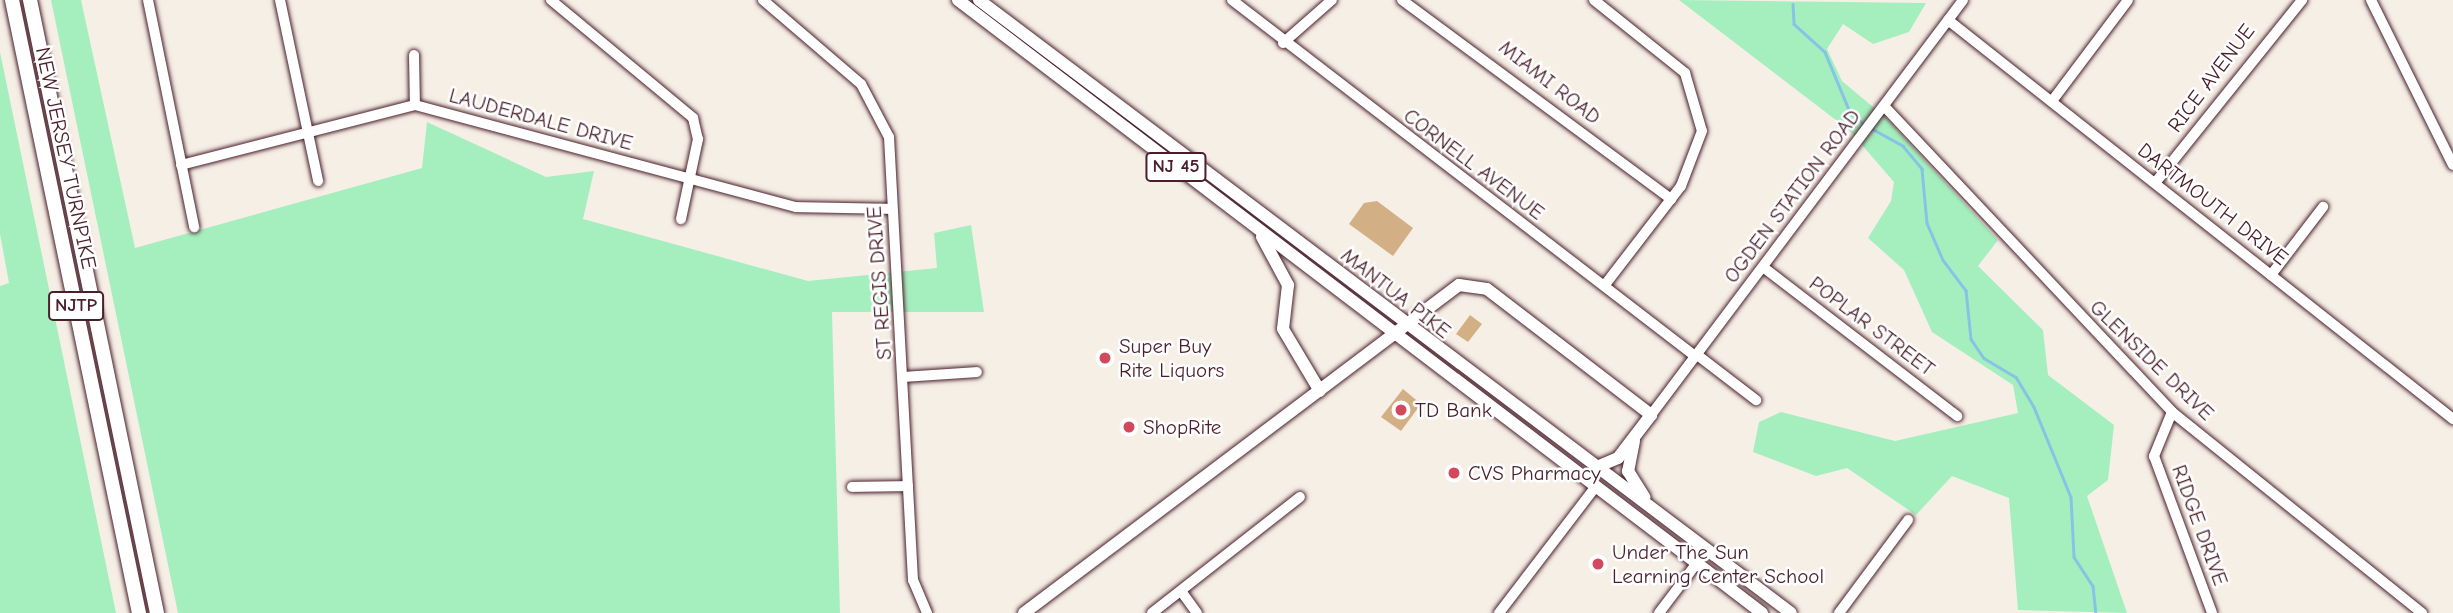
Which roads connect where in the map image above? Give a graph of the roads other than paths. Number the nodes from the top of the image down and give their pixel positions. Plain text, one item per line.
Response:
1 (12, 0) edge
2 (30, 0) edge
3 (148, 0) edge
4 (280, 0) edge
5 (551, 0) edge
6 (763, 0) edge
7 (958, 0) edge
8 (979, 0) edge
9 (1232, 0) edge
10 (1332, 0) edge
11 (1402, 0) edge
12 (1594, 0) edge
13 (1963, 0) edge
14 (2128, 0) edge
15 (2302, 0) edge
16 (2371, 0) edge
17 (1948, 20) junction
18 (1283, 43) junction
19 (414, 55) dead end
20 (2052, 101) junction
21 (415, 105) junction
22 (1884, 106) junction
23 (307, 132) junction
24 (2453, 164) edge
25 (181, 165) junction
26 (689, 179) junction
27 (318, 181) dead end
28 (2155, 183) junction
29 (1671, 199) junction
30 (2323, 207) dead end
31 (892, 209) junction
32 (681, 219) dead end
33 (1251, 223) junction
34 (194, 227) dead end
35 (1763, 267) junction
36 (2271, 275) junction
37 (1604, 286) junction
38 (1401, 329) junction
39 (1696, 355) junction
40 (978, 372) dead end
41 (904, 377) junction
42 (1320, 391) junction
43 (1756, 400) dead end
44 (2172, 412) junction
45 (1651, 415) junction
46 (1957, 416) dead end
47 (2453, 419) edge
48 (1637, 434) junction
49 (1597, 467) junction
50 (908, 486) junction
51 (1595, 486) junction
52 (852, 487) dead end
53 (1300, 496) dead end
54 (1908, 520) dead end
55 (1697, 563) junction
56 (1757, 590) junction
57 (1181, 591) junction
58 (2415, 611) edge
59 (139, 613) edge
60 (157, 613) edge
61 (927, 613) edge
62 (1024, 613) edge
63 (1152, 613) edge
64 (1197, 613) edge
65 (1499, 613) edge
66 (1659, 613) edge
67 (1762, 613) edge
68 (1791, 613) edge
69 (1839, 613) edge
70 (2212, 613) edge

1 - 59 highway, NEW JERSEY TURNPIKE / NJTP
2 - 60 highway, NEW JERSEY TURNPIKE / NJTP
3 - 25 street
4 - 23 street
5 - 26 street
6 - 31 street, ST REGIS DRIVE
7 - 33 main road, MANTUA PIKE / NJ 45
8 - 38 main road, MANTUA PIKE / NJ 45
9 - 18 street, CORNELL AVENUE
10 - 18 street
11 - 29 street, MIAMI ROAD
12 - 29 street
13 - 17 street, OGDEN STATION ROAD
14 - 20 street
15 - 28 street, RICE AVENUE
16 - 24 street
17 - 20 street, DARTMOUTH DRIVE
17 - 22 street, OGDEN STATION ROAD
18 - 37 street, CORNELL AVENUE
19 - 21 street
20 - 28 street, DARTMOUTH DRIVE
21 - 23 street, LAUDERDALE DRIVE
21 - 26 street, LAUDERDALE DRIVE
22 - 35 street, OGDEN STATION ROAD
22 - 44 street, GLENSIDE DRIVE
23 - 25 street, LAUDERDALE DRIVE
23 - 27 street
25 - 34 street
26 - 31 street, LAUDERDALE DRIVE
26 - 32 street
28 - 36 street, DARTMOUTH DRIVE
29 - 37 street
30 - 36 street
31 - 41 street, ST REGIS DRIVE
33 - 38 main road, MANTUA PIKE / NJ 45
33 - 42 main road
35 - 39 street, OGDEN STATION ROAD
35 - 46 street, POPLAR STREET
36 - 47 street, DARTMOUTH DRIVE
37 - 39 street, CORNELL AVENUE
38 - 42 main road
38 - 45 main road
38 - 49 main road, MANTUA PIKE / NJ 45
38 - 51 main road, MANTUA PIKE / NJ 45
39 - 43 street, CORNELL AVENUE
39 - 45 street, OGDEN STATION ROAD
40 - 41 street
41 - 50 street, ST REGIS DRIVE
42 - 62 main road
44 - 58 street, GLENSIDE DRIVE
44 - 70 street, RIDGE DRIVE
45 - 48 main road
48 - 49 main road
48 - 56 main road
49 - 56 main road, MANTUA PIKE / NJ 45
50 - 52 street
50 - 61 street, ST REGIS DRIVE
51 - 55 main road, MANTUA PIKE / NJ 45
51 - 65 street
53 - 57 street
54 - 69 street
55 - 66 street
55 - 67 main road, MANTUA PIKE / NJ 45
56 - 68 main road, MANTUA PIKE / NJ 45
57 - 63 street
57 - 64 street

